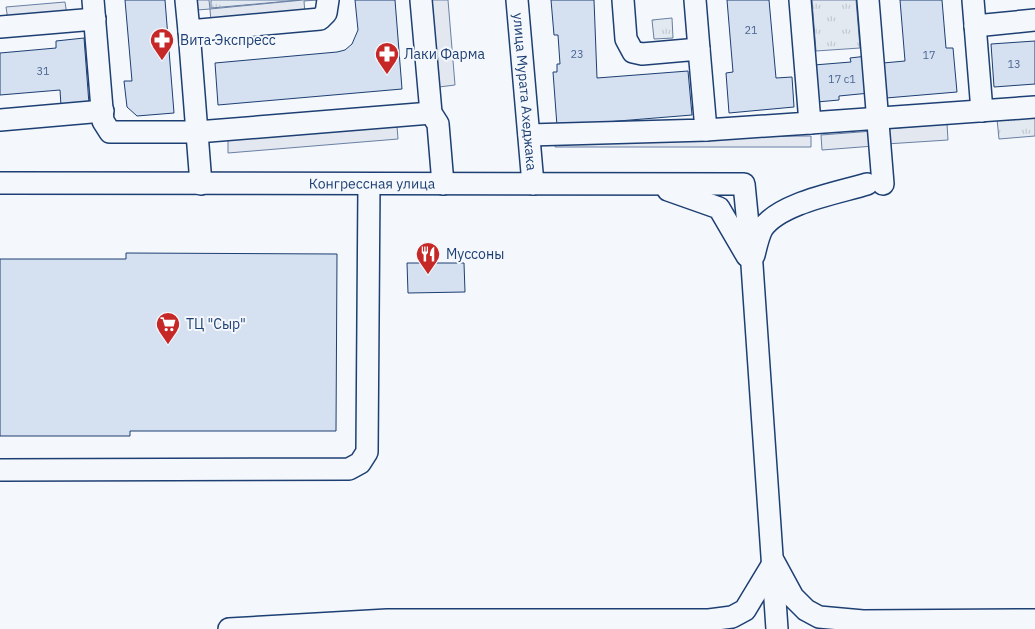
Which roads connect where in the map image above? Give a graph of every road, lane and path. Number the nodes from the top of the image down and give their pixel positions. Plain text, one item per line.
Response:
1 (186, 0) edge
2 (328, 0) edge
3 (421, 0) edge
4 (518, 0) edge
5 (623, 0) edge
6 (695, 0) edge
7 (800, 0) edge
8 (868, 0) edge
9 (973, 0) edge
10 (94, 10) edge
11 (1035, 20) edge
12 (975, 26) junction
13 (0, 27) edge
14 (189, 31) junction
15 (699, 49) junction
16 (1035, 107) edge
17 (103, 111) junction
18 (982, 111) junction
19 (430, 113) junction
20 (878, 118) junction
21 (0, 120) edge
22 (810, 123) junction
23 (706, 130) junction
24 (197, 132) junction
25 (529, 134) junction
26 (0, 183) edge
27 (201, 184) junction
28 (369, 184) junction
29 (443, 184) junction
30 (533, 184) junction
31 (653, 184) junction
32 (752, 265) junction
33 (0, 470) edge
34 (774, 562) junction
35 (1035, 620) edge
36 (229, 629) edge
37 (777, 629) edge

1 - 14 street
2 - 14 street
3 - 19 street
4 - 25 street, улица Мурата Ахеджака
5 - 15 street
6 - 15 street
7 - 22 street
8 - 20 street
9 - 12 street
10 - 13 street
10 - 17 street
11 - 12 street
12 - 18 street
14 - 24 street
15 - 23 street
16 - 18 street
17 - 21 street
17 - 24 street
18 - 20 street
19 - 24 street
19 - 29 street
20 - 22 street
20 - 32 street
22 - 23 street
23 - 25 street
24 - 27 street
25 - 30 street, улица Мурата Ахеджака
26 - 27 street, Конгрессная улица
27 - 28 street, Конгрессная улица
28 - 29 street, Конгрессная улица
28 - 33 street
29 - 30 street, Конгрессная улица
30 - 31 street, Конгрессная улица
31 - 32 street
31 - 32 street, Конгрессная улица
32 - 34 street
34 - 35 street
34 - 36 street
34 - 37 street

